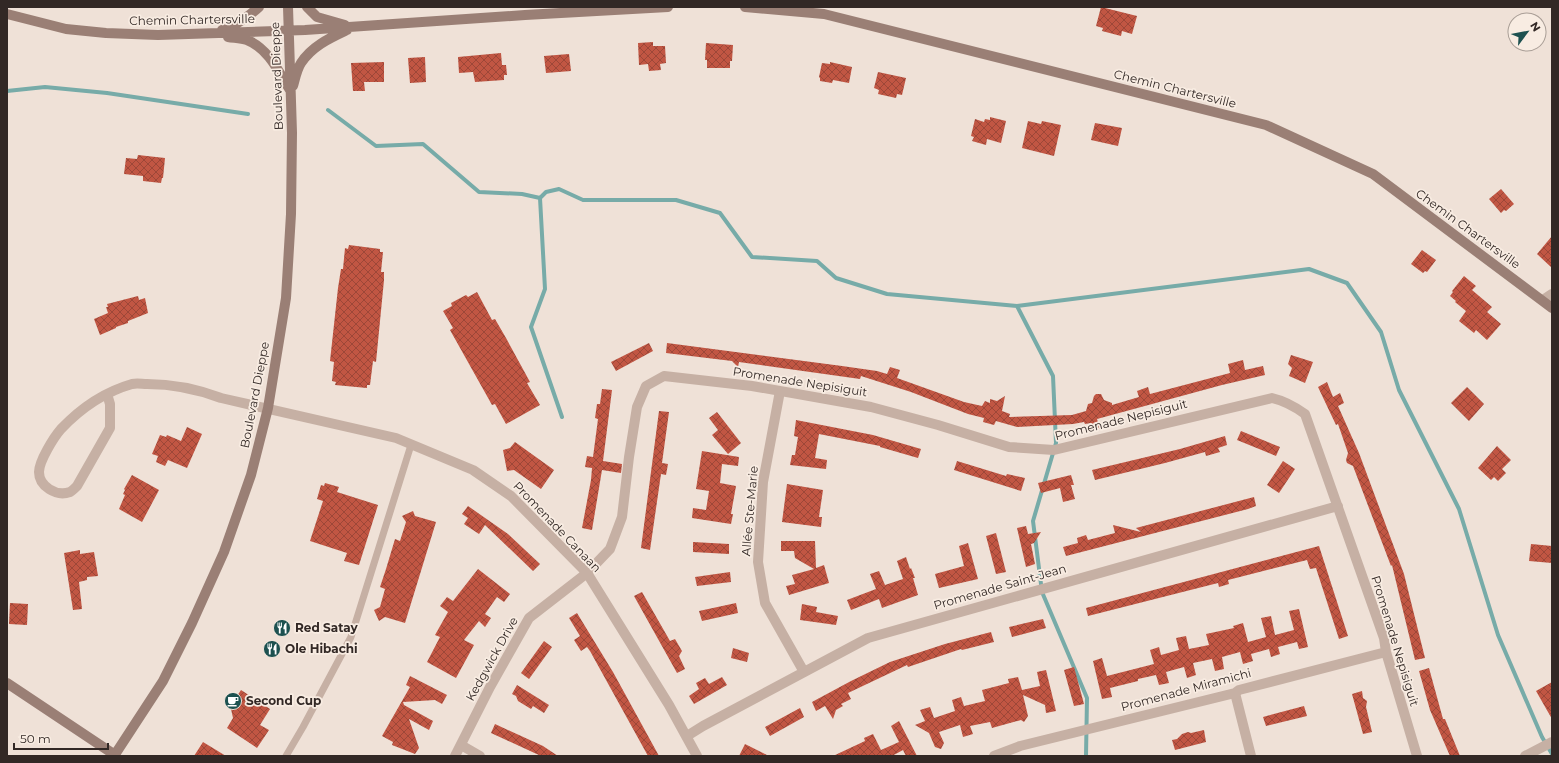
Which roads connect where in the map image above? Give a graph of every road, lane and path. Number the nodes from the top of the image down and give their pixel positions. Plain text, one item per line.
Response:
1 (259, 7) edge
2 (288, 7) edge
3 (307, 7) edge
4 (668, 7) edge
5 (745, 7) edge
6 (7, 14) edge
7 (353, 27) junction
8 (289, 31) junction
9 (213, 33) junction
10 (291, 92) junction
11 (1552, 294) edge
12 (1543, 300) junction
13 (1552, 308) edge
14 (780, 391) junction
15 (107, 394) junction
16 (268, 408) junction
17 (411, 445) junction
18 (1338, 506) junction
19 (587, 573) junction
20 (1386, 652) junction
21 (804, 672) junction
22 (7, 683) edge
23 (1235, 693) junction
24 (687, 736) junction
25 (1552, 742) edge
26 (461, 745) junction
27 (115, 756) edge
28 (286, 756) edge
29 (456, 756) edge
30 (480, 756) edge
31 (697, 756) edge
32 (994, 756) edge
33 (1251, 756) edge
34 (1417, 756) edge
35 (1524, 756) edge

1 - 9 street
2 - 8 street, Boulevard Dieppe
3 - 7 street
4 - 7 street, Chemin Chartersville
5 - 12 street, Chemin Chartersville
6 - 9 street, Chemin Chartersville
7 - 8 street, Chemin Chartersville
7 - 10 street
8 - 9 street, Chemin Chartersville
8 - 10 street, Boulevard Dieppe
9 - 10 street
10 - 16 street, Boulevard Dieppe
11 - 12 street
12 - 13 street, Chemin Chartersville
14 - 18 street, Promenade Nepisiguit
14 - 19 street, Promenade Nepisiguit
14 - 21 street, Allée Ste-Marie
15 - 15 street, Promenade Canaan
15 - 16 street, Promenade Canaan
16 - 17 street, Promenade Canaan
16 - 27 street, Boulevard Dieppe
17 - 19 street, Promenade Canaan
17 - 28 lane
18 - 20 street, Promenade Nepisiguit
18 - 21 street, Promenade Saint-Jean
19 - 24 street, Promenade Canaan
19 - 26 street, Kedgwick Drive
20 - 23 street, Promenade Miramichi
20 - 34 street, Promenade Nepisiguit
21 - 24 street, Promenade Saint-Jean
22 - 27 street
23 - 32 street, Promenade Miramichi
23 - 33 street
24 - 31 street, Promenade Canaan
25 - 35 street
26 - 29 street, Kedgwick Drive
26 - 30 street

